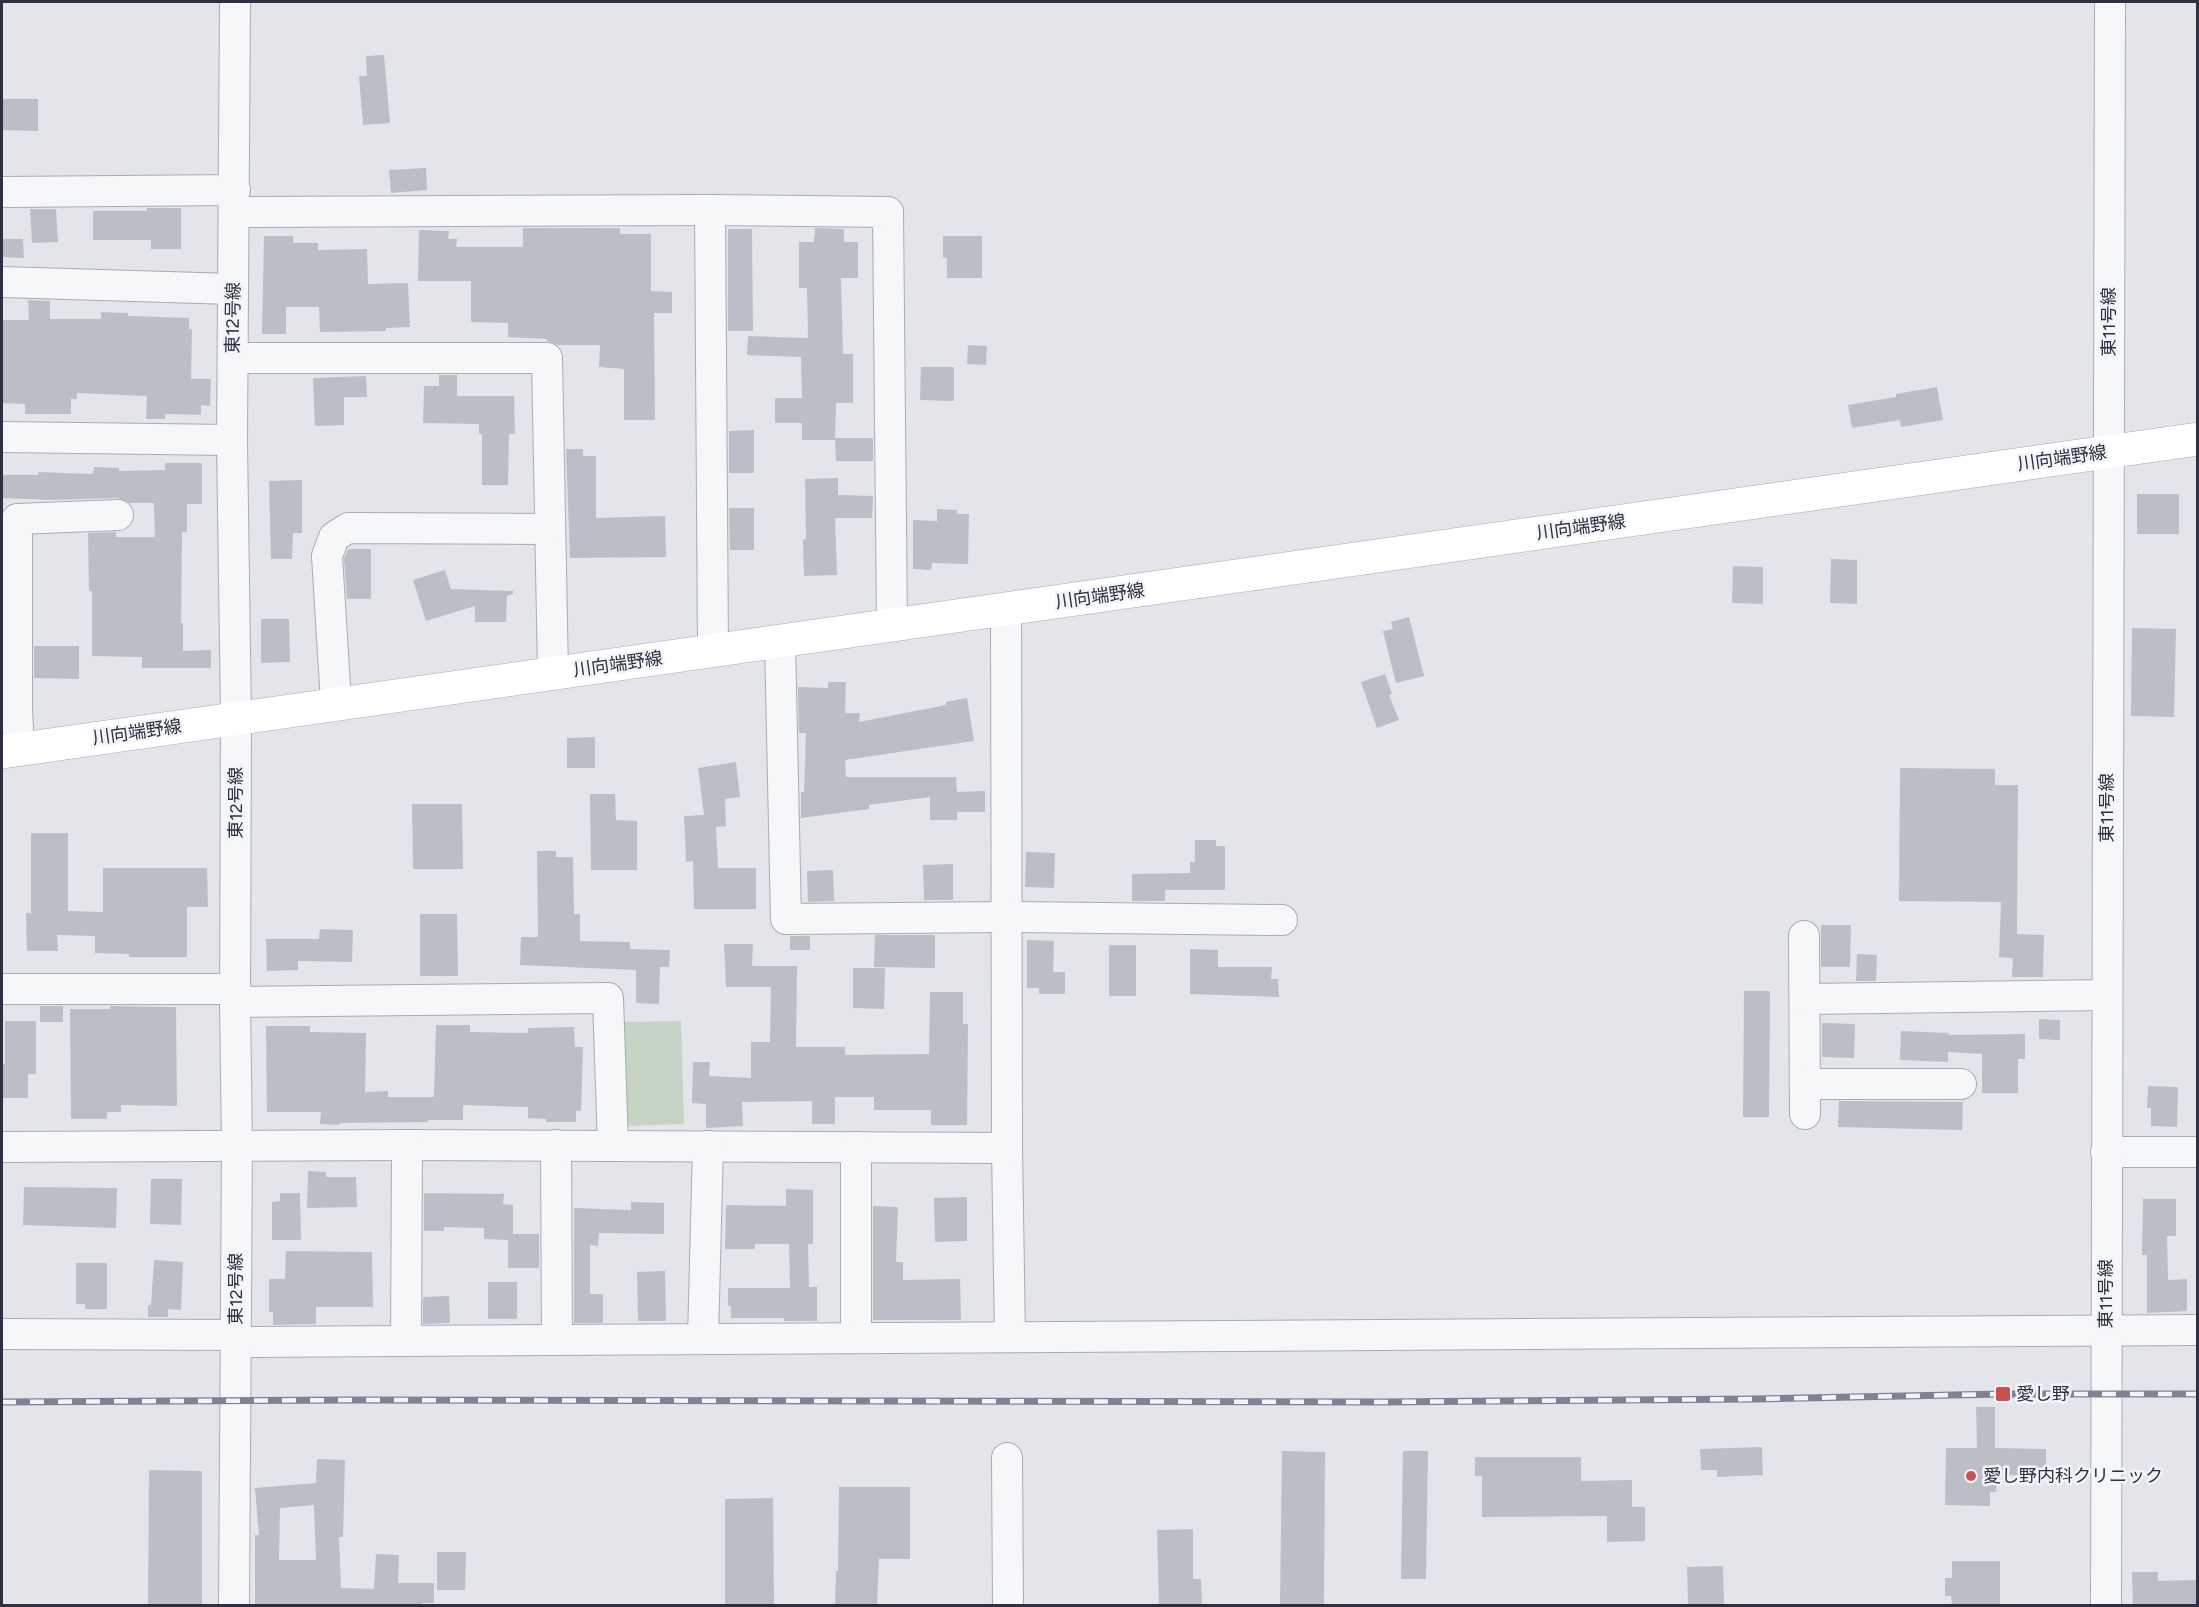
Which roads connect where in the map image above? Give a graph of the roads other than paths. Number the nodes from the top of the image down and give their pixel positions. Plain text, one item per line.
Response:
1 (235, 2) edge
2 (2110, 6) edge
3 (2, 192) edge
4 (235, 201) junction
5 (710, 210) junction
6 (2, 282) edge
7 (233, 289) junction
8 (233, 358) junction
9 (2, 437) edge
10 (2198, 439) edge
11 (232, 440) junction
12 (2108, 452) junction
13 (118, 515) dead end
14 (550, 529) junction
15 (1006, 609) junction
16 (892, 626) junction
17 (780, 641) junction
18 (713, 651) junction
19 (553, 674) junction
20 (336, 704) junction
21 (236, 717) junction
22 (10, 751) edge
23 (1006, 917) junction
24 (1282, 920) dead end
25 (1804, 936) dead end
26 (2, 988) edge
27 (235, 995) junction
28 (2107, 995) junction
29 (1804, 999) junction
30 (1805, 1084) junction
31 (1961, 1084) dead end
32 (1805, 1114) dead end
33 (407, 1145) junction
34 (556, 1145) junction
35 (613, 1146) junction
36 (708, 1146) junction
37 (2, 1147) edge
38 (237, 1147) junction
39 (856, 1147) junction
40 (1007, 1148) junction
41 (2106, 1152) junction
42 (2198, 1152) edge
43 (2106, 1330) junction
44 (2198, 1330) edge
45 (2, 1334) edge
46 (1010, 1337) junction
47 (236, 1338) junction
48 (856, 1338) junction
49 (704, 1339) junction
50 (557, 1340) junction
51 (406, 1341) junction
52 (1007, 1458) dead end
53 (234, 1605) edge
54 (1008, 1605) edge
55 (2106, 1605) edge

1 - 4 street, 東12号線
2 - 12 street, 東11号線
3 - 4 street
4 - 5 street
4 - 7 street, 東12号線
5 - 16 street
5 - 18 street
6 - 7 street
7 - 8 street, 東12号線
8 - 11 street, 東12号線
8 - 14 street
9 - 11 street
10 - 12 main road, 川向端野線
11 - 21 street, 東12号線
12 - 15 main road, 川向端野線
12 - 28 street, 東11号線
13 - 22 street
14 - 19 street
14 - 20 street
15 - 16 main road, 川向端野線
15 - 23 street
16 - 17 main road, 川向端野線
17 - 18 main road, 川向端野線
17 - 23 street
18 - 19 main road, 川向端野線
19 - 20 main road, 川向端野線
20 - 21 main road, 川向端野線
21 - 22 main road, 川向端野線
21 - 27 street, 東12号線
23 - 24 street
23 - 40 street
25 - 29 street
26 - 27 street
27 - 35 street
27 - 38 street, 東12号線
28 - 29 street
28 - 41 street, 東11号線
29 - 30 street
30 - 31 street
30 - 32 street
33 - 34 street
33 - 38 street
33 - 51 street
34 - 35 street
34 - 50 street
35 - 36 street
36 - 39 street
36 - 49 street
37 - 38 street
38 - 47 street, 東12号線
39 - 40 street
39 - 48 street
40 - 46 street
41 - 42 street
41 - 43 street, 東11号線
43 - 44 street
43 - 46 street
43 - 55 street, 東11号線
45 - 47 street
46 - 48 street
47 - 51 street
47 - 53 street, 東12号線
48 - 49 street
49 - 50 street
50 - 51 street
52 - 54 street

